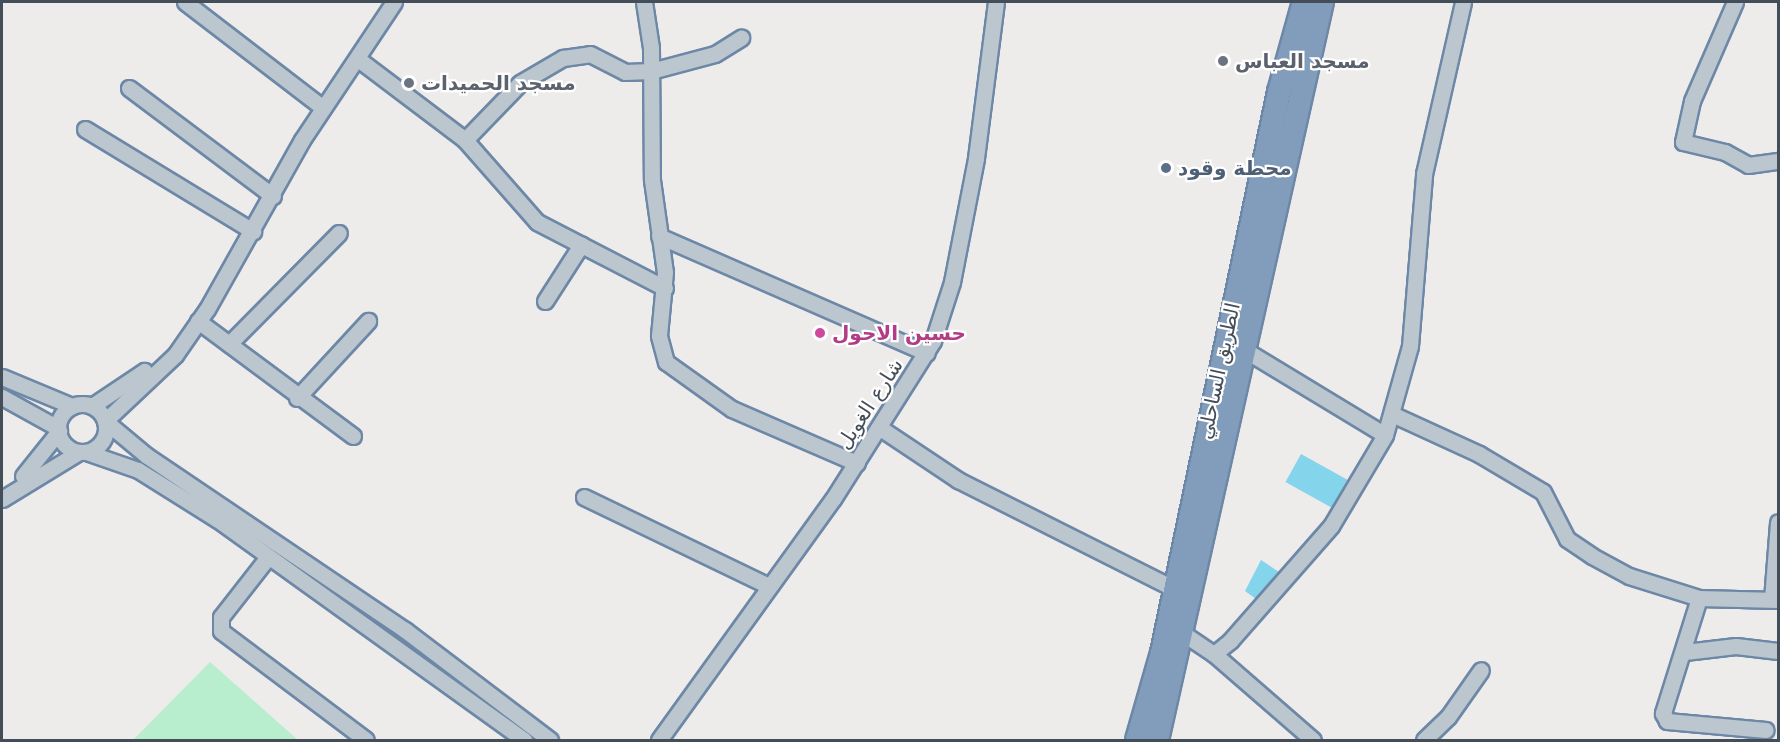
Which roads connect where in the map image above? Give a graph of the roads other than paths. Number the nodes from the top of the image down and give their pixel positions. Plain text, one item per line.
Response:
1 (184, 2) edge
2 (394, 2) edge
3 (644, 2) edge
4 (996, 2) edge
5 (1304, 2) edge
6 (1322, 2) edge
7 (1463, 2) edge
8 (1735, 2) edge
9 (741, 38) dead end
10 (358, 59) junction
11 (651, 71) junction
12 (129, 88) dead end
13 (322, 108) junction
14 (85, 129) dead end
15 (465, 140) junction
16 (1777, 166) edge
17 (273, 196) junction
18 (253, 231) junction
19 (339, 233) dead end
20 (659, 236) junction
21 (581, 245) junction
22 (665, 288) junction
23 (545, 301) dead end
24 (198, 321) junction
25 (368, 321) dead end
26 (183, 342) junction
27 (229, 344) junction
28 (1248, 352) junction
29 (927, 353) junction
30 (2, 377) edge
31 (2, 397) edge
32 (297, 398) junction
33 (72, 406) junction
34 (92, 406) junction
35 (118, 411) junction
36 (1394, 415) junction
37 (32, 416) junction
38 (105, 421) junction
39 (880, 428) junction
40 (58, 430) junction
41 (1386, 435) junction
42 (353, 436) dead end
43 (127, 441) junction
44 (82, 452) junction
45 (112, 459) junction
46 (45, 460) junction
47 (857, 463) junction
48 (584, 497) dead end
49 (3, 498) edge
50 (1779, 522) edge
51 (268, 557) junction
52 (769, 586) junction
53 (1175, 589) junction
54 (1699, 598) junction
55 (1775, 599) edge
56 (1184, 634) junction
57 (1779, 651) edge
58 (1685, 652) junction
59 (1214, 654) junction
60 (1481, 670) dead end
61 (1766, 730) dead end
62 (366, 741) edge
63 (524, 741) edge
64 (550, 741) edge
65 (659, 741) edge
66 (1137, 741) edge
67 (1157, 741) edge
68 (1313, 741) edge
69 (1424, 741) edge

1 - 13 street
2 - 10 street
3 - 11 street
4 - 29 street, شارع الغويل
5 - 53 highway, الطريق الساحلي
6 - 28 highway, الطريق الساحلي
7 - 36 street
8 - 16 street
9 - 11 street
10 - 13 street
10 - 15 street
11 - 15 street
11 - 20 street
12 - 17 street
13 - 17 street
14 - 18 street
15 - 21 street
17 - 18 street
18 - 24 street
19 - 27 street
20 - 22 street
20 - 29 street
21 - 22 street
21 - 23 street
22 - 47 street
24 - 26 street
24 - 27 street
25 - 32 street
26 - 34 street
26 - 35 street
27 - 32 street
28 - 41 street
28 - 56 highway, الطريق الساحلي
29 - 39 street, شارع الغويل
30 - 33 street
31 - 37 street
32 - 42 street
33 - 34 street
33 - 40 street
34 - 38 street
35 - 38 street
35 - 43 street
36 - 41 street
36 - 54 street
37 - 40 street
37 - 46 street
38 - 43 street
38 - 44 street
39 - 47 street, شارع الغويل
39 - 53 street
40 - 44 street
40 - 46 street
41 - 59 street
43 - 64 street
44 - 45 street
44 - 46 street
45 - 46 street
45 - 51 street
46 - 49 street
47 - 52 street, شارع الغويل
48 - 52 street
50 - 55 street
51 - 62 street
51 - 63 street
52 - 65 street, شارع الغويل
53 - 66 highway, الطريق الساحلي
54 - 55 street
54 - 58 street
56 - 59 street
56 - 67 highway, الطريق الساحلي
57 - 58 street
58 - 61 street
59 - 68 street
60 - 69 street

